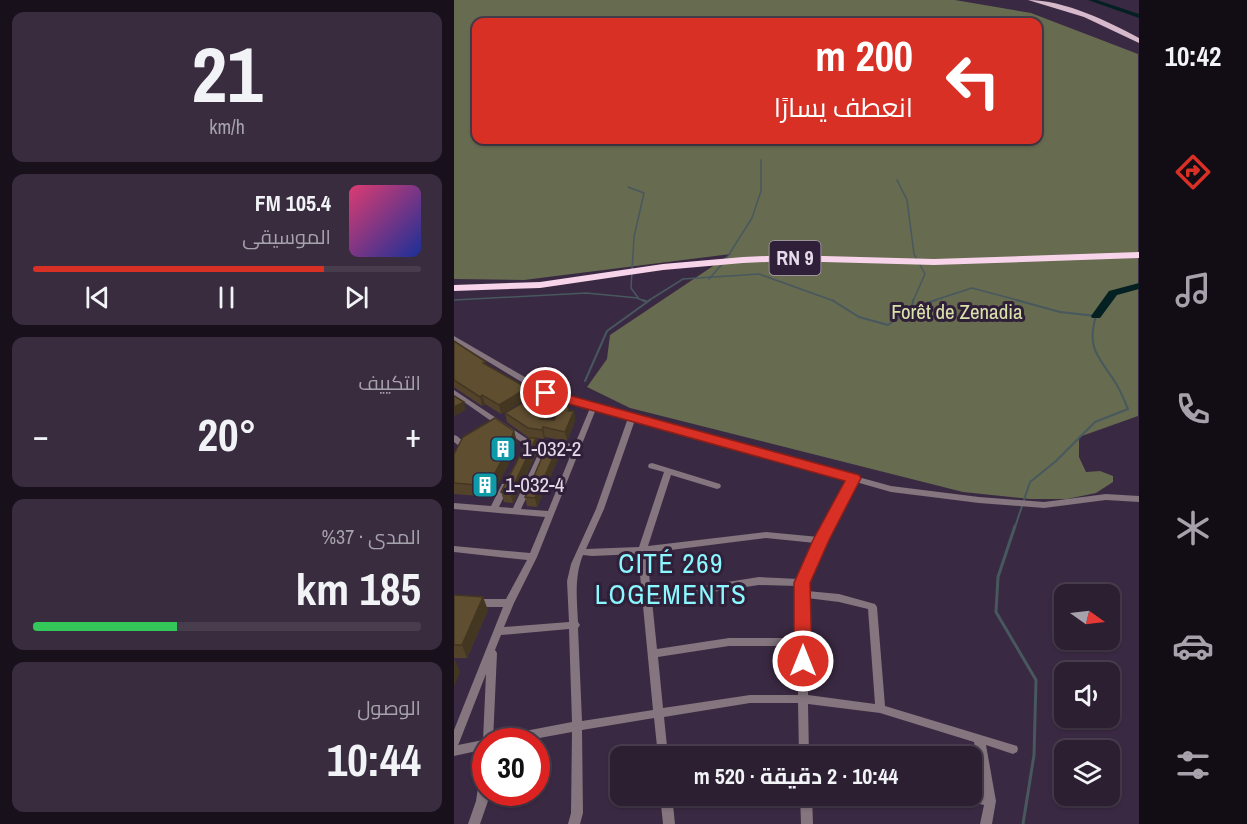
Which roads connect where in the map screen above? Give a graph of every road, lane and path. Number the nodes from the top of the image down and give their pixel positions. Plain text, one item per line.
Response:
1 (1031, 0) edge
2 (1138, 40) edge
3 (1138, 255) edge
4 (1138, 260) edge
5 (454, 288) edge
6 (454, 293) edge
7 (454, 338) edge
8 (454, 392) edge
9 (546, 393) junction
10 (536, 399) edge
11 (594, 406) junction
12 (508, 416) edge
13 (633, 416) junction
14 (499, 422) junction
15 (491, 427) edge
16 (454, 438) edge
17 (472, 438) edge
18 (528, 442) junction
19 (547, 444) junction
20 (578, 447) junction
21 (523, 451) edge
22 (652, 466) dead end
23 (668, 471) junction
24 (854, 478) junction
25 (508, 480) edge
26 (718, 486) dead end
27 (1138, 499) edge
28 (454, 506) edge
29 (494, 509) junction
30 (516, 511) junction
31 (551, 514) junction
32 (821, 540) junction
33 (454, 549) edge
34 (642, 550) junction
35 (582, 552) junction
36 (533, 557) junction
37 (802, 583) junction
38 (802, 594) junction
39 (648, 598) junction
40 (465, 603) edge
41 (509, 603) junction
42 (575, 625) junction
43 (498, 631) junction
44 (804, 642) junction
45 (493, 644) junction
46 (653, 654) junction
47 (802, 699) junction
48 (880, 709) junction
49 (660, 712) junction
50 (577, 726) junction
51 (488, 728) edge
52 (550, 731) edge
53 (979, 738) junction
54 (454, 743) edge
55 (472, 746) edge
56 (662, 746) edge
57 (804, 746) edge
58 (1013, 749) dead end
59 (454, 751) edge
60 (982, 799) edge
61 (990, 801) junction
62 (480, 806) edge
63 (667, 806) edge
64 (806, 806) edge
65 (474, 824) edge
66 (574, 824) edge
67 (669, 824) edge
68 (807, 824) edge
69 (986, 824) edge

1 - 2 main road
3 - 5 highway, RN 9
4 - 6 highway, RN 9
7 - 9 street
8 - 14 street
9 - 10 street
9 - 11 street
11 - 13 street
11 - 20 street
12 - 14 street
13 - 24 street
13 - 35 street
14 - 15 street
14 - 18 street
16 - 17 street
18 - 19 street
18 - 21 street
19 - 20 street
19 - 30 street
20 - 31 street
22 - 23 street
23 - 26 street
23 - 34 street
24 - 27 street
24 - 32 street
25 - 29 street
28 - 29 street
29 - 30 street
30 - 31 street
31 - 36 street
32 - 34 street
32 - 37 street
33 - 36 street
34 - 35 street
34 - 39 street
35 - 42 street
36 - 41 street
37 - 38 street
37 - 39 street
38 - 44 street
38 - 48 street
39 - 46 street
40 - 41 street
41 - 43 street
42 - 43 street
42 - 50 street
43 - 45 street
44 - 46 street
44 - 47 street
45 - 51 street
45 - 54 street
46 - 49 street
47 - 48 street
47 - 49 street
47 - 57 street
48 - 53 street
49 - 50 street
49 - 56 street
50 - 52 street
50 - 66 street
53 - 58 street
53 - 61 street
55 - 59 street
60 - 61 street
61 - 69 street
62 - 65 street
63 - 67 street
64 - 68 street

